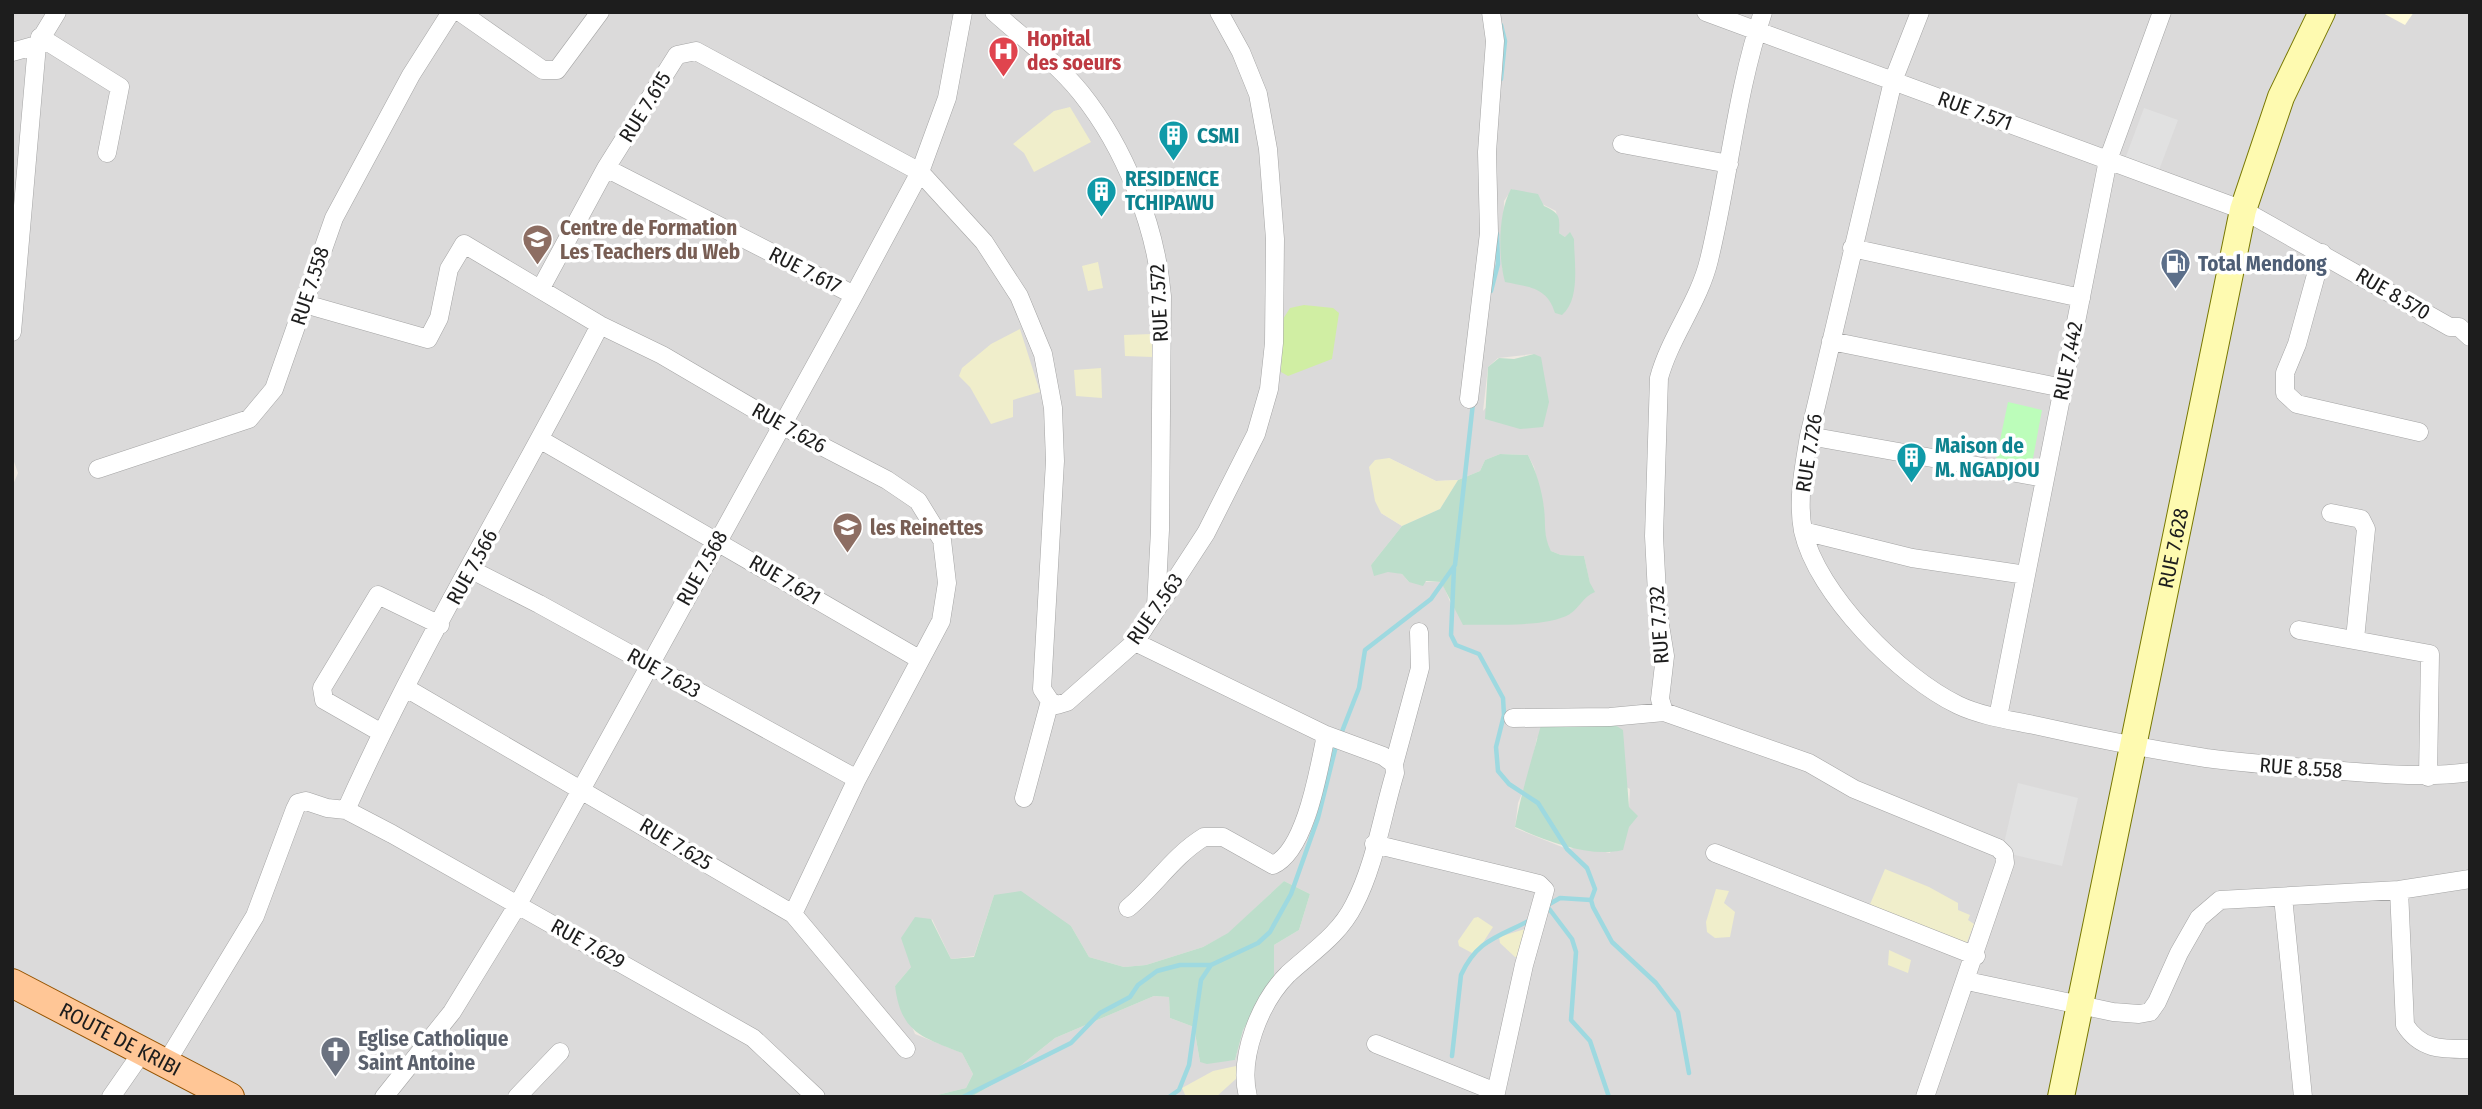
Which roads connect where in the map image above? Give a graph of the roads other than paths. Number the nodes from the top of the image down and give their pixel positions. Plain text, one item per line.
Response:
1 (57, 12) edge
2 (451, 12) edge
3 (460, 12) edge
4 (600, 12) edge
5 (962, 12) edge
6 (994, 12) edge
7 (1219, 12) edge
8 (1491, 12) edge
9 (1706, 12) edge
10 (1763, 12) edge
11 (1920, 12) edge
12 (2162, 12) edge
13 (2322, 12) edge
14 (1757, 30) junction
15 (38, 41) junction
16 (12, 52) edge
17 (1893, 81) junction
18 (1622, 144) dead end
19 (107, 153) dead end
20 (2108, 160) junction
21 (1729, 164) junction
22 (607, 168) junction
23 (920, 172) junction
24 (2243, 210) junction
25 (1852, 248) junction
26 (2322, 253) junction
27 (541, 288) junction
28 (854, 295) junction
29 (2081, 298) junction
30 (305, 304) junction
31 (600, 325) junction
32 (2466, 327) edge
33 (12, 332) edge
34 (1831, 341) junction
35 (2063, 388) junction
36 (1469, 400) dead end
37 (783, 426) junction
38 (2419, 432) dead end
39 (1809, 436) junction
40 (541, 440) junction
41 (98, 469) dead end
42 (2045, 478) junction
43 (2331, 513) dead end
44 (1803, 531) junction
45 (717, 540) junction
46 (470, 569) junction
47 (2026, 575) junction
48 (1156, 608) junction
49 (440, 625) junction
50 (2299, 630) dead end
51 (1419, 632) dead end
52 (2355, 639) junction
53 (1135, 642) junction
54 (919, 659) junction
55 (648, 664) junction
56 (406, 688) junction
57 (1050, 701) junction
58 (1664, 712) junction
59 (1998, 717) junction
60 (1513, 718) dead end
61 (380, 732) junction
62 (1336, 740) junction
63 (2132, 747) junction
64 (1394, 764) junction
65 (2470, 772) edge
66 (2428, 777) junction
67 (857, 779) junction
68 (580, 787) junction
69 (1024, 798) dead end
70 (346, 810) junction
71 (1374, 844) junction
72 (1715, 853) dead end
73 (2470, 879) edge
74 (2399, 890) junction
75 (2284, 897) junction
76 (517, 906) junction
77 (1128, 908) dead end
78 (793, 914) junction
79 (1976, 956) junction
80 (1967, 981) junction
81 (12, 983) edge
82 (2080, 1005) junction
83 (1376, 1044) dead end
84 (906, 1048) dead end
85 (2470, 1049) edge
86 (560, 1052) dead end
87 (154, 1057) junction
88 (1495, 1094) edge
89 (111, 1097) edge
90 (230, 1097) edge
91 (384, 1097) edge
92 (517, 1097) edge
93 (816, 1097) edge
94 (1248, 1097) edge
95 (1925, 1097) edge
96 (2061, 1097) edge
97 (2303, 1097) edge

1 - 15 street
2 - 30 street, RUE 7.558
3 - 4 street
5 - 23 street, RUE 7.568
6 - 48 street, RUE 7.572
7 - 48 street, RUE 7.563
8 - 36 street
9 - 14 street, RUE 7.571
10 - 14 street, RUE 7.732
11 - 17 street, RUE 7.726
12 - 20 street, RUE 7.442
13 - 24 main road, RUE 7.628
14 - 17 street, RUE 7.571
14 - 21 street, RUE 7.732
15 - 16 street
15 - 19 street
15 - 33 street
17 - 20 street, RUE 7.571
17 - 25 street, RUE 7.726
18 - 21 street
20 - 24 street, RUE 7.571
20 - 29 street, RUE 7.442
21 - 58 street, RUE 7.732
22 - 23 street, RUE 7.615
22 - 27 street, RUE 7.615
22 - 28 street, RUE 7.617
23 - 28 street, RUE 7.568
23 - 57 street
24 - 26 street, RUE 8.570
24 - 63 main road, RUE 7.628
25 - 29 street
25 - 34 street, RUE 7.726
26 - 32 street, RUE 8.570
26 - 38 street
27 - 30 street, RUE 7.626
27 - 31 street, RUE 7.626
28 - 37 street, RUE 7.568
29 - 35 street, RUE 7.442
30 - 41 street, RUE 7.558
31 - 37 street, RUE 7.626
31 - 40 street, RUE 7.566
34 - 35 street
34 - 39 street, RUE 7.726
35 - 42 street, RUE 7.442
37 - 45 street, RUE 7.568
37 - 54 street, RUE 7.626
39 - 42 street
39 - 44 street, RUE 7.726
40 - 45 street, RUE 7.621
40 - 46 street, RUE 7.566
42 - 47 street, RUE 7.442
43 - 52 street
44 - 47 street
44 - 59 street, RUE 7.726
45 - 54 street, RUE 7.621
45 - 55 street, RUE 7.568
46 - 49 street, RUE 7.566
46 - 55 street, RUE 7.623
47 - 59 street, RUE 7.442
48 - 53 street, RUE 7.563
49 - 56 street, RUE 7.566
49 - 61 street
50 - 52 street
51 - 64 street
52 - 66 street
53 - 57 street, RUE 7.563
53 - 62 street
54 - 67 street, RUE 7.626
55 - 67 street, RUE 7.623
55 - 68 street, RUE 7.568
56 - 61 street, RUE 7.566
56 - 68 street, RUE 7.625
57 - 69 street
58 - 60 street
58 - 79 street
59 - 63 street, RUE 7.726
61 - 70 street, RUE 7.566
62 - 64 street
62 - 77 street
63 - 66 street, RUE 8.558
63 - 82 main road, RUE 7.628
64 - 71 street
65 - 66 street, RUE 8.558
67 - 78 street, RUE 7.626
68 - 76 street, RUE 7.568
68 - 78 street, RUE 7.625
70 - 76 street, RUE 7.629
70 - 87 street, RUE 7.629
71 - 88 street
71 - 94 street
72 - 79 street
73 - 74 street
74 - 75 street
74 - 85 street
75 - 82 street
75 - 97 street
76 - 91 street, RUE 7.568
76 - 93 street, RUE 7.629
78 - 84 street, RUE 7.625
79 - 80 street
80 - 82 street
80 - 95 street
81 - 87 main road, ROUTE DE KRIBI
82 - 96 main road, RUE 7.628
83 - 88 street
86 - 92 street
87 - 89 street
87 - 90 main road, ROUTE DE KRIBI

